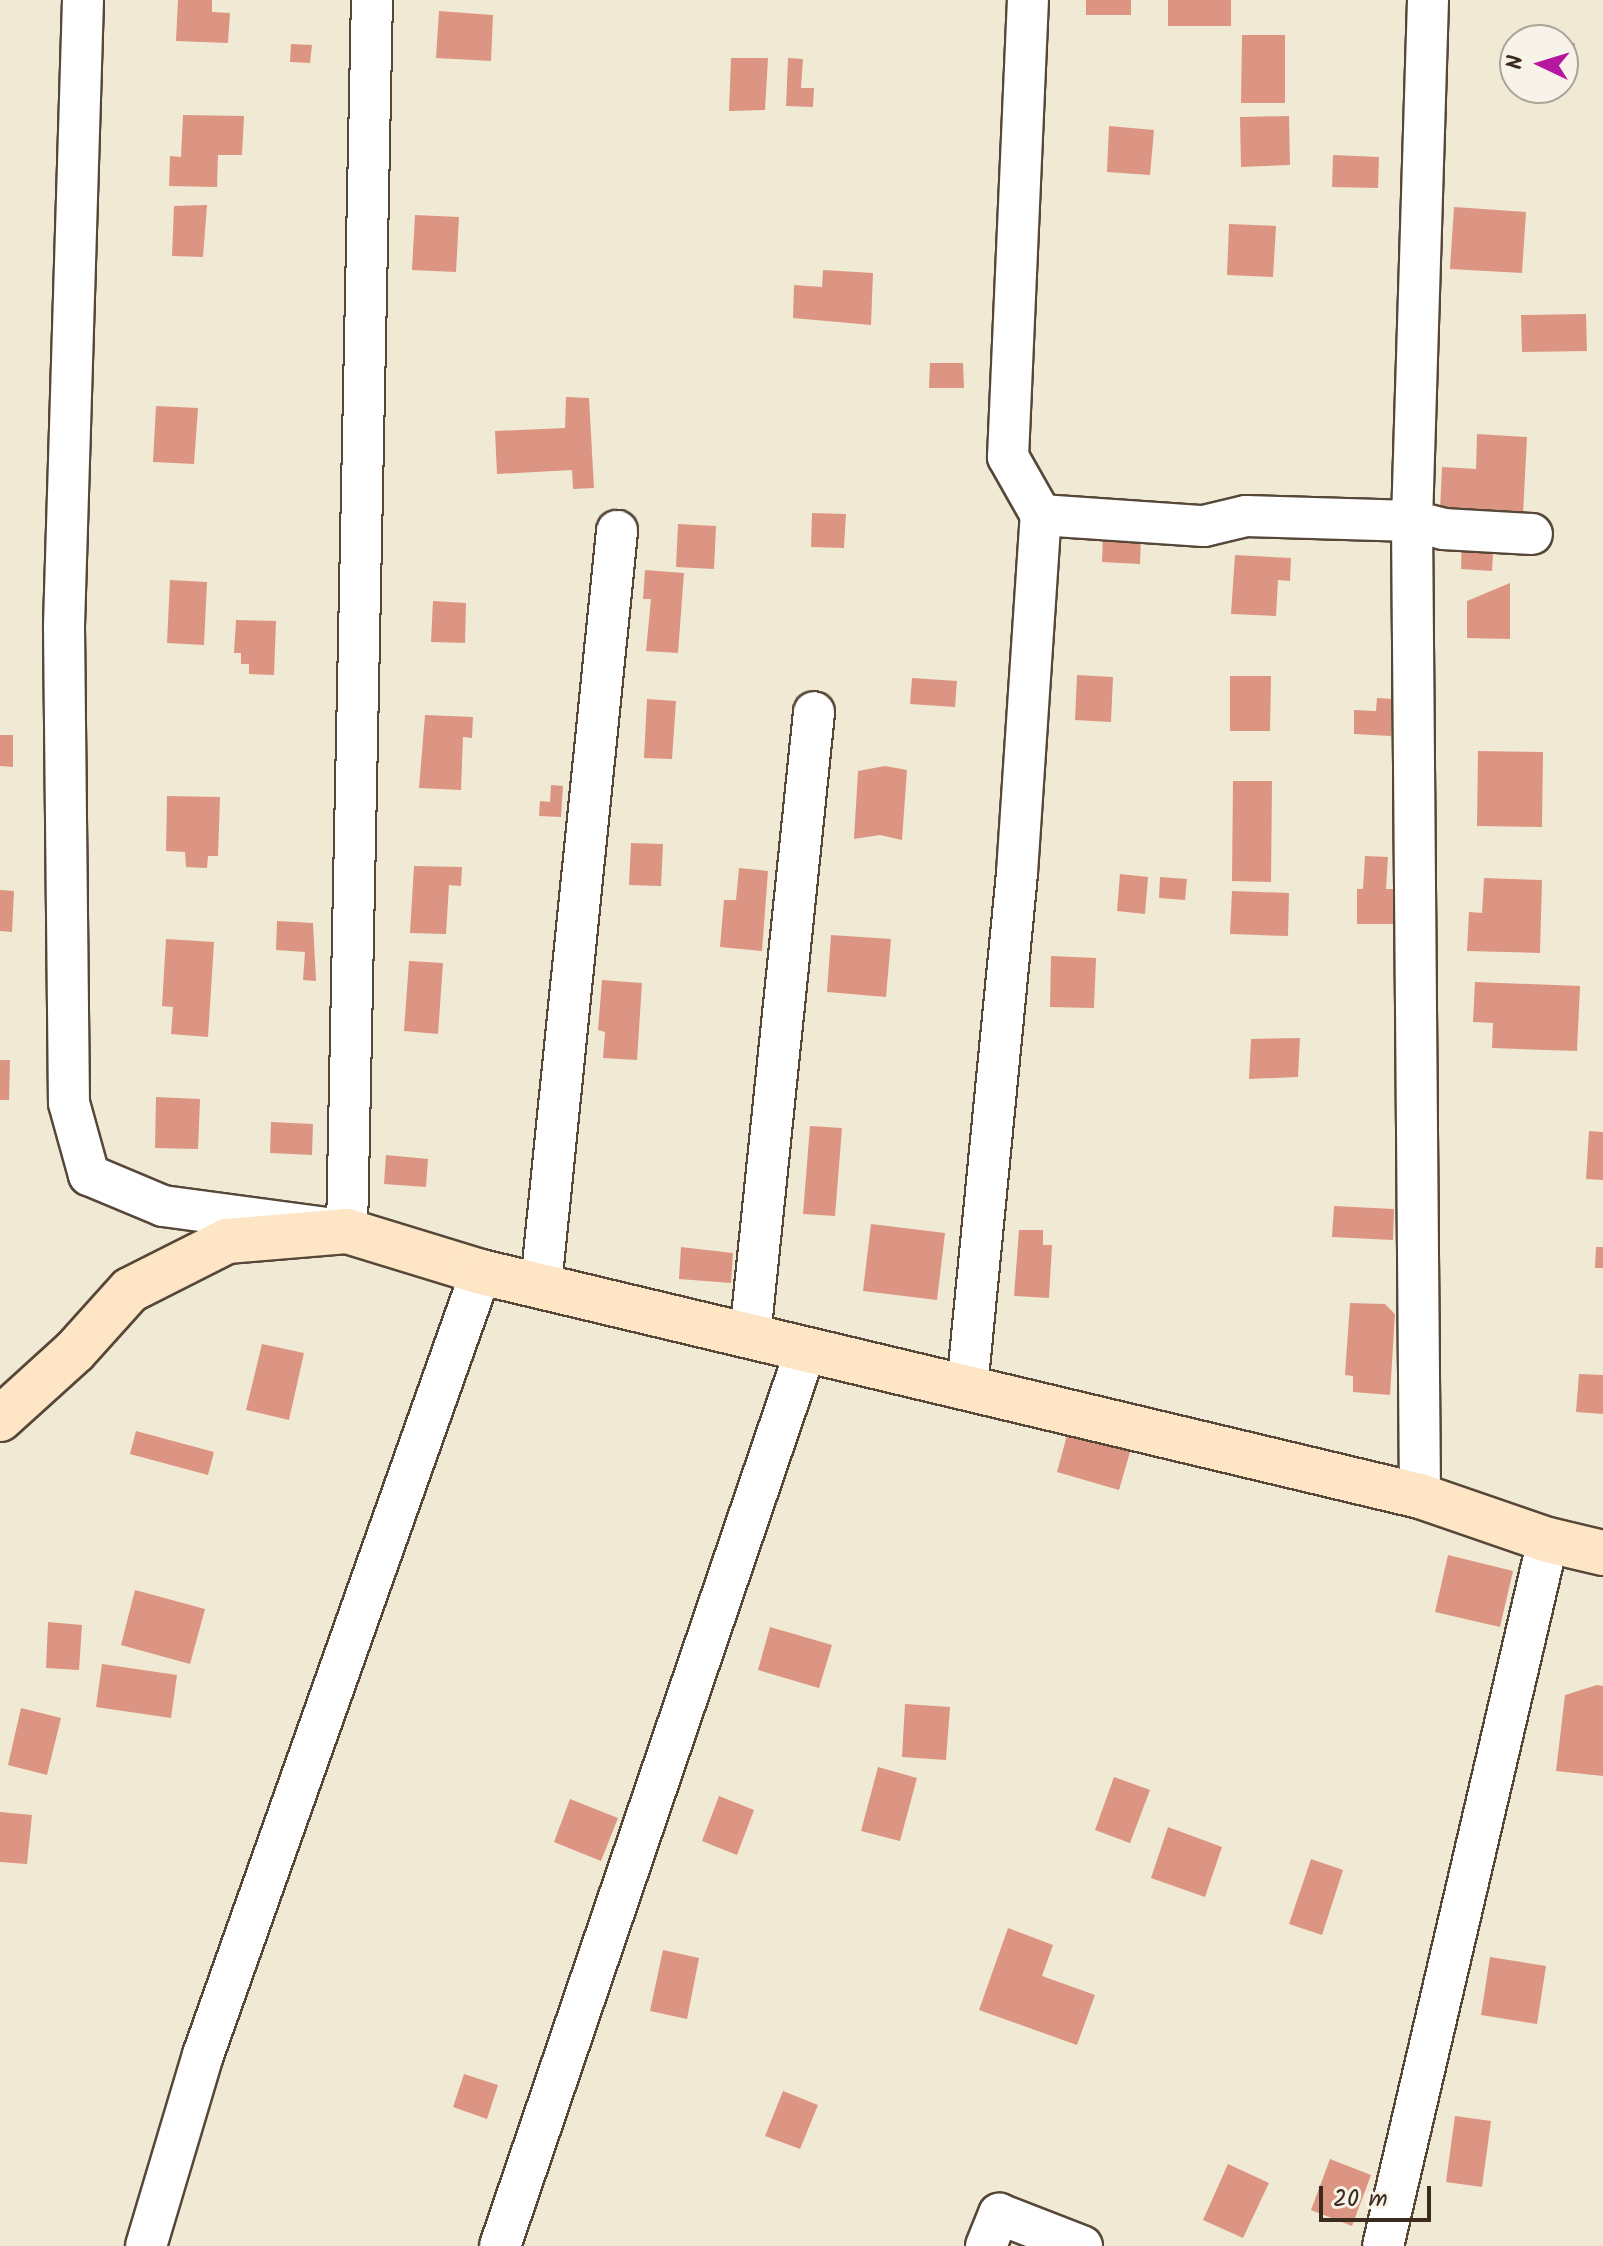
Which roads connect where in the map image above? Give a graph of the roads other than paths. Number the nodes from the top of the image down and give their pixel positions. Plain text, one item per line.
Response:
1 (83, 0) edge
2 (372, 0) edge
3 (1028, 0) edge
4 (1428, 0) edge
5 (1041, 515) junction
6 (1412, 521) junction
7 (617, 531) dead end
8 (1532, 534) dead end
9 (814, 712) dead end
10 (347, 1231) junction
11 (481, 1272) junction
12 (541, 1285) junction
13 (750, 1336) junction
14 (806, 1349) junction
15 (967, 1388) junction
16 (0, 1419) edge
17 (1420, 1496) junction
18 (1548, 1540) junction
19 (1603, 1553) edge
20 (146, 2246) edge
21 (500, 2246) edge
22 (986, 2246) edge
23 (1082, 2246) edge
24 (1383, 2246) edge

1 - 10 street
2 - 10 street
3 - 5 street
4 - 6 street
5 - 6 street
5 - 15 street
6 - 8 street
6 - 17 street
7 - 12 street
9 - 13 street
10 - 11 street
10 - 16 street
11 - 12 street
11 - 20 street
12 - 13 street
13 - 14 street
14 - 15 street
14 - 21 street
15 - 17 street
17 - 18 street
18 - 19 street
18 - 24 street
22 - 23 street

